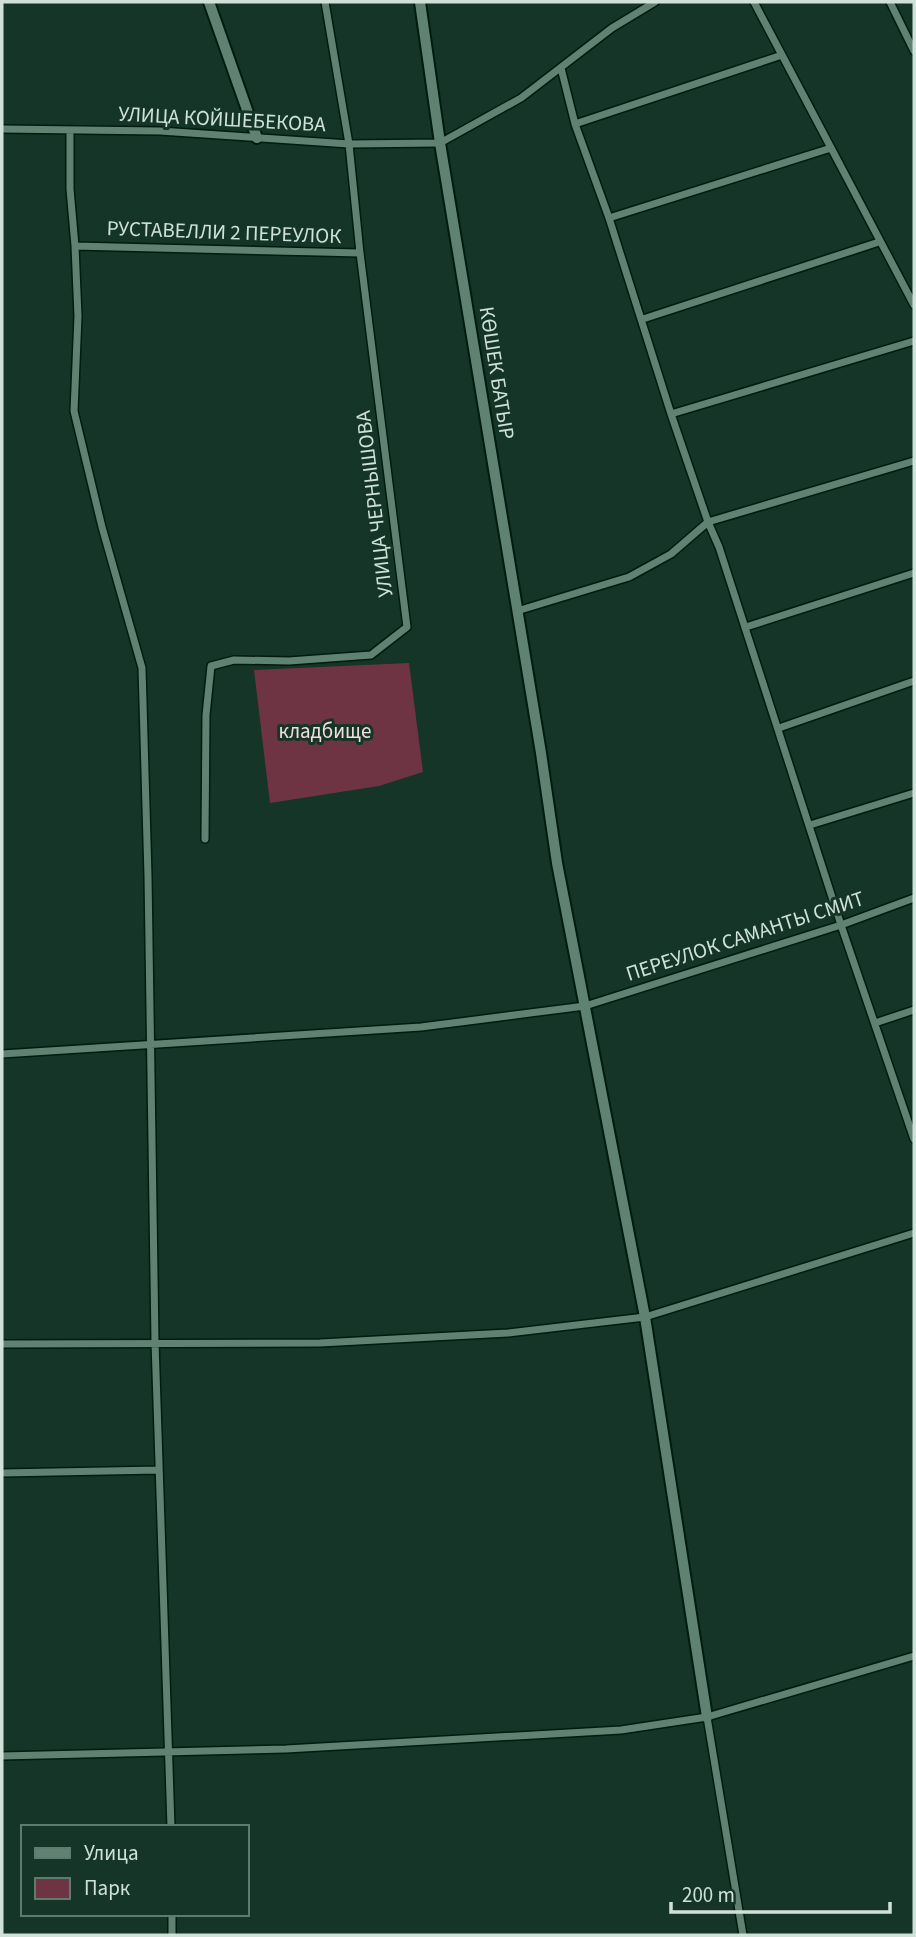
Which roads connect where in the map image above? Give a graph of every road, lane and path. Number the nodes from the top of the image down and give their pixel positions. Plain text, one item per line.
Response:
1 (209, 2) edge
2 (325, 2) edge
3 (419, 2) edge
4 (655, 2) edge
5 (754, 2) edge
6 (890, 2) edge
7 (914, 51) edge
8 (782, 55) junction
9 (561, 68) junction
10 (575, 124) junction
11 (2, 129) edge
12 (69, 131) junction
13 (257, 138) junction
14 (440, 143) junction
15 (349, 144) junction
16 (831, 148) junction
17 (609, 218) junction
18 (879, 242) junction
19 (75, 246) junction
20 (360, 253) junction
21 (914, 305) edge
22 (643, 318) junction
23 (914, 341) edge
24 (671, 414) junction
25 (914, 461) edge
26 (708, 522) junction
27 (914, 573) edge
28 (517, 611) junction
29 (746, 627) junction
30 (914, 681) edge
31 (779, 728) junction
32 (914, 793) edge
33 (810, 825) junction
34 (205, 839) dead end
35 (914, 898) edge
36 (841, 925) junction
37 (585, 1006) junction
38 (914, 1010) edge
39 (875, 1023) junction
40 (150, 1044) junction
41 (2, 1054) edge
42 (911, 1119) edge
43 (914, 1139) edge
44 (914, 1233) edge
45 (645, 1317) junction
46 (155, 1342) junction
47 (2, 1344) edge
48 (159, 1470) junction
49 (2, 1474) edge
50 (914, 1656) edge
51 (707, 1717) junction
52 (169, 1752) junction
53 (2, 1756) edge
54 (171, 1825) edge
55 (172, 1916) edge
56 (172, 1935) edge
57 (743, 1935) edge

1 - 13 street
2 - 15 street, УЛИЦА ЧЕРНЫШОВА
3 - 14 street, КӨШЕК БАТЫР
4 - 9 street
5 - 8 street
6 - 7 street
8 - 10 street
8 - 16 street
9 - 10 street
9 - 14 street
10 - 17 street
11 - 12 street, УЛИЦА КОЙШЕБЕКОВА
12 - 13 street, УЛИЦА КОЙШЕБЕКОВА
12 - 19 street
13 - 15 street, УЛИЦА КОЙШЕБЕКОВА
14 - 15 street, УЛИЦА КОЙШЕБЕКОВА
14 - 28 street, КӨШЕК БАТЫР
15 - 20 street, УЛИЦА ЧЕРНЫШОВА
16 - 17 street
16 - 18 street
17 - 22 street
18 - 21 street
18 - 22 street
19 - 20 street, РУСТАВЕЛЛИ 2 ПЕРЕУЛОК
19 - 40 street
20 - 34 street, УЛИЦА ЧЕРНЫШОВА
22 - 24 street
23 - 24 street
24 - 26 street
25 - 26 street
26 - 28 street
26 - 29 street
27 - 29 street
28 - 37 street, КӨШЕК БАТЫР
29 - 31 street
30 - 31 street
31 - 33 street
32 - 33 street
33 - 36 street
35 - 36 street, ПЕРЕУЛОК САМАНТЫ СМИТ
36 - 37 street, ПЕРЕУЛОК САМАНТЫ СМИТ
36 - 39 street
37 - 40 street, ПЕРЕУЛОК САМАНТЫ СМИТ
37 - 45 street, КӨШЕК БАТЫР
38 - 39 street
39 - 42 street
40 - 41 street, ПЕРЕУЛОК САМАНТЫ СМИТ
40 - 46 street
42 - 43 street
44 - 45 street
45 - 46 street
45 - 51 street, КӨШЕК БАТЫР
46 - 47 street
46 - 48 street
48 - 49 street
48 - 52 street
50 - 51 street
51 - 52 street
51 - 57 street
52 - 53 street
52 - 54 street
55 - 56 street

